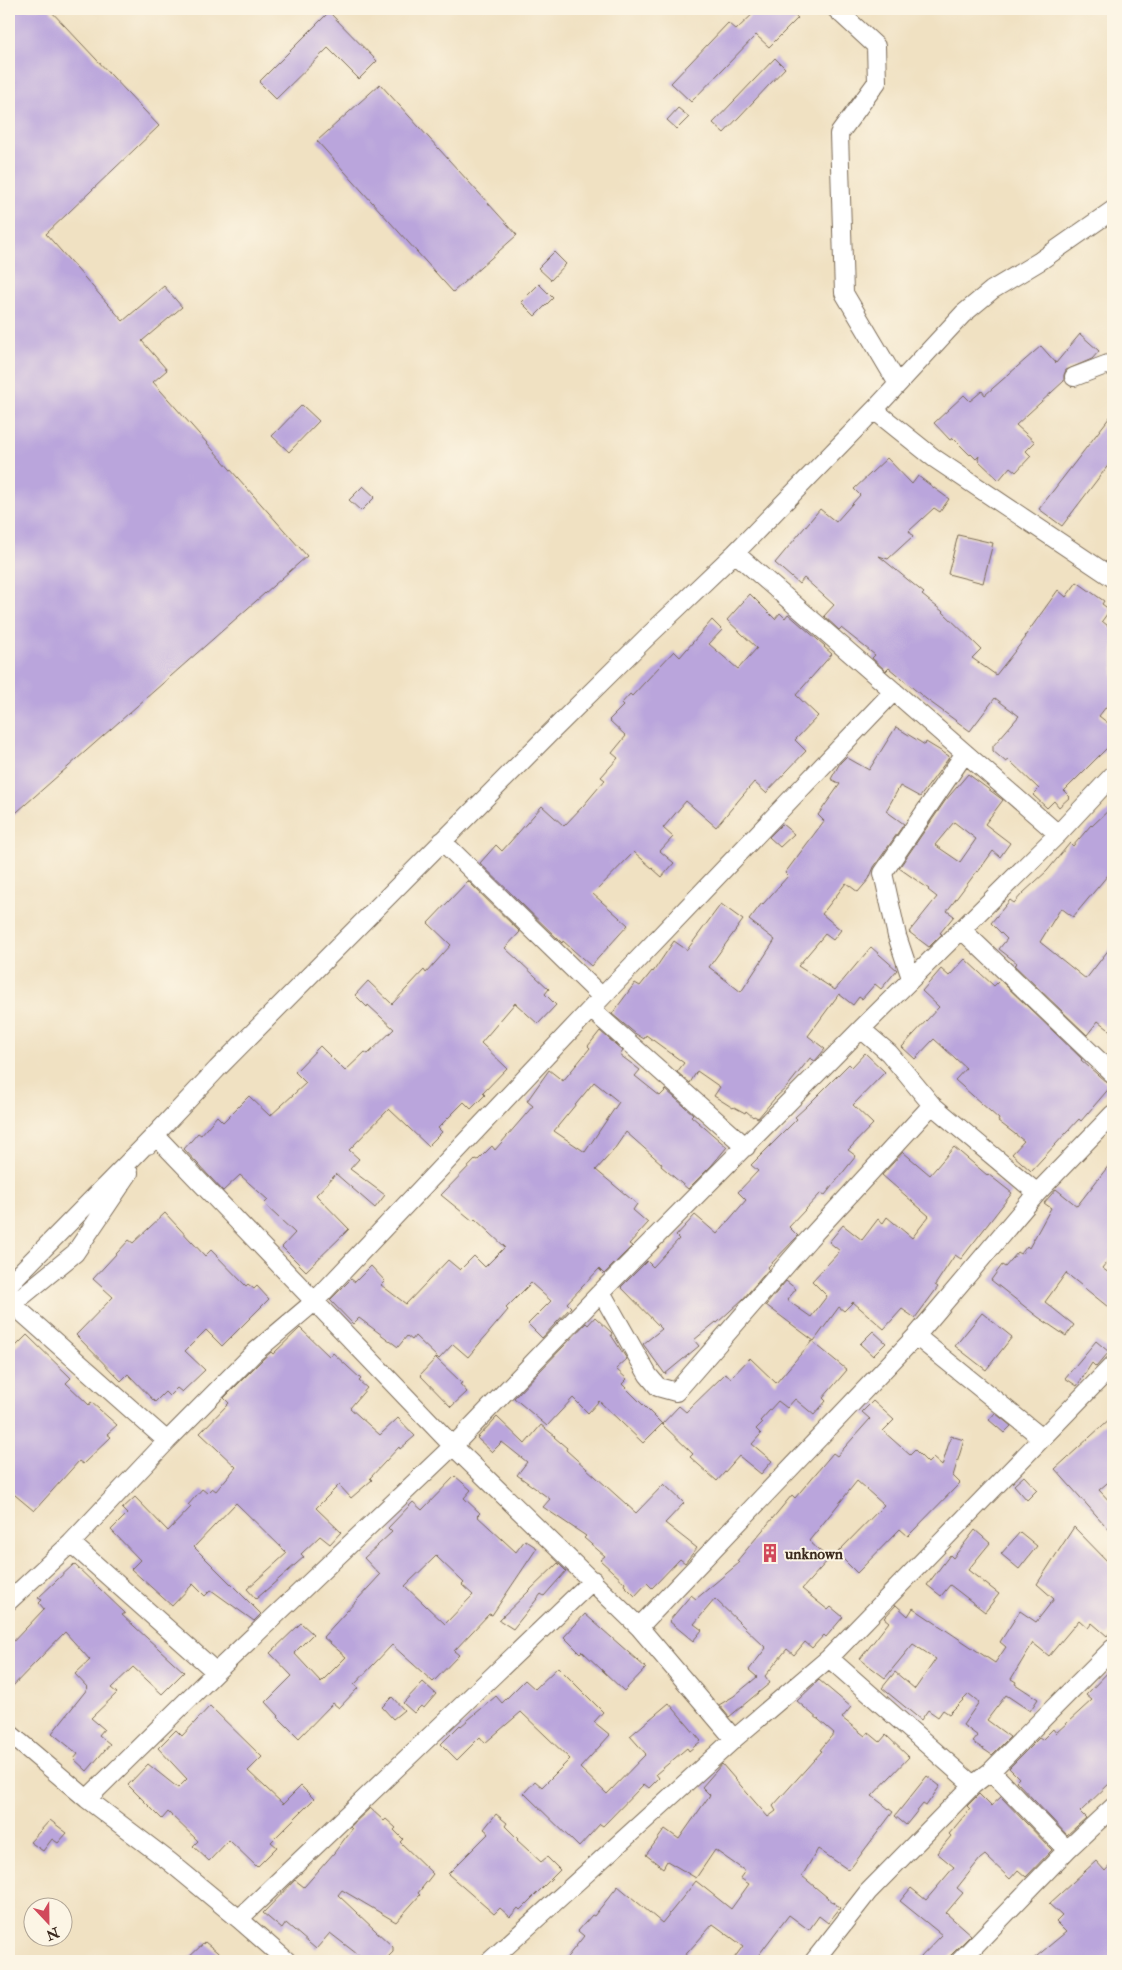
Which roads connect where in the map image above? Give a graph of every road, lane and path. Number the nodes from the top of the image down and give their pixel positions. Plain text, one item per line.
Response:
1 (836, 9) edge
2 (1113, 210) edge
3 (1113, 367) edge
4 (1074, 377) dead end
5 (898, 384) junction
6 (874, 410) junction
7 (735, 553) junction
8 (1113, 578) edge
9 (894, 691) junction
10 (965, 753) junction
11 (1113, 775) edge
12 (1058, 834) junction
13 (442, 841) junction
14 (961, 930) junction
15 (911, 978) junction
16 (596, 1003) junction
17 (861, 1029) junction
18 (1113, 1074) edge
19 (932, 1105) junction
20 (1113, 1114) edge
21 (155, 1135) junction
22 (746, 1147) junction
23 (1037, 1193) junction
24 (9, 1284) edge
25 (601, 1292) junction
26 (314, 1302) junction
27 (10, 1304) edge
28 (916, 1336) junction
29 (1113, 1365) edge
30 (1042, 1438) junction
31 (167, 1441) junction
32 (453, 1446) junction
33 (71, 1543) junction
34 (593, 1580) junction
35 (9, 1601) edge
36 (639, 1627) junction
37 (1113, 1648) edge
38 (829, 1658) junction
39 (216, 1672) junction
40 (9, 1733) edge
41 (734, 1739) junction
42 (991, 1771) junction
43 (974, 1784) junction
44 (87, 1799) junction
45 (1113, 1807) edge
46 (1067, 1850) junction
47 (239, 1919) junction
48 (287, 1961) edge
49 (490, 1961) edge
50 (814, 1961) edge
51 (960, 1961) edge

1 - 5 street
2 - 5 street
3 - 4 street
5 - 6 street
6 - 7 street
6 - 8 street
7 - 9 street
7 - 13 street
9 - 10 street
9 - 16 street
10 - 12 street
10 - 15 street
11 - 12 street
12 - 14 street
13 - 16 street
13 - 21 street
14 - 15 street
14 - 18 street
15 - 17 street
16 - 22 street
16 - 26 street
17 - 19 street
17 - 22 street
19 - 23 street
19 - 25 street
20 - 23 street
21 - 24 street
21 - 26 street
21 - 27 street
22 - 25 street
23 - 28 street
25 - 32 street
26 - 31 street
26 - 32 street
27 - 31 street
28 - 30 street
28 - 36 street
29 - 30 street
30 - 38 street
31 - 33 street
32 - 34 street
32 - 39 street
33 - 35 street
33 - 39 street
34 - 36 street
34 - 47 street
36 - 41 street
37 - 42 street
38 - 41 street
38 - 43 street
39 - 44 street
40 - 44 street
41 - 49 street
42 - 43 street
42 - 46 street
43 - 50 street
44 - 47 street
45 - 46 street
46 - 51 street
47 - 48 street

